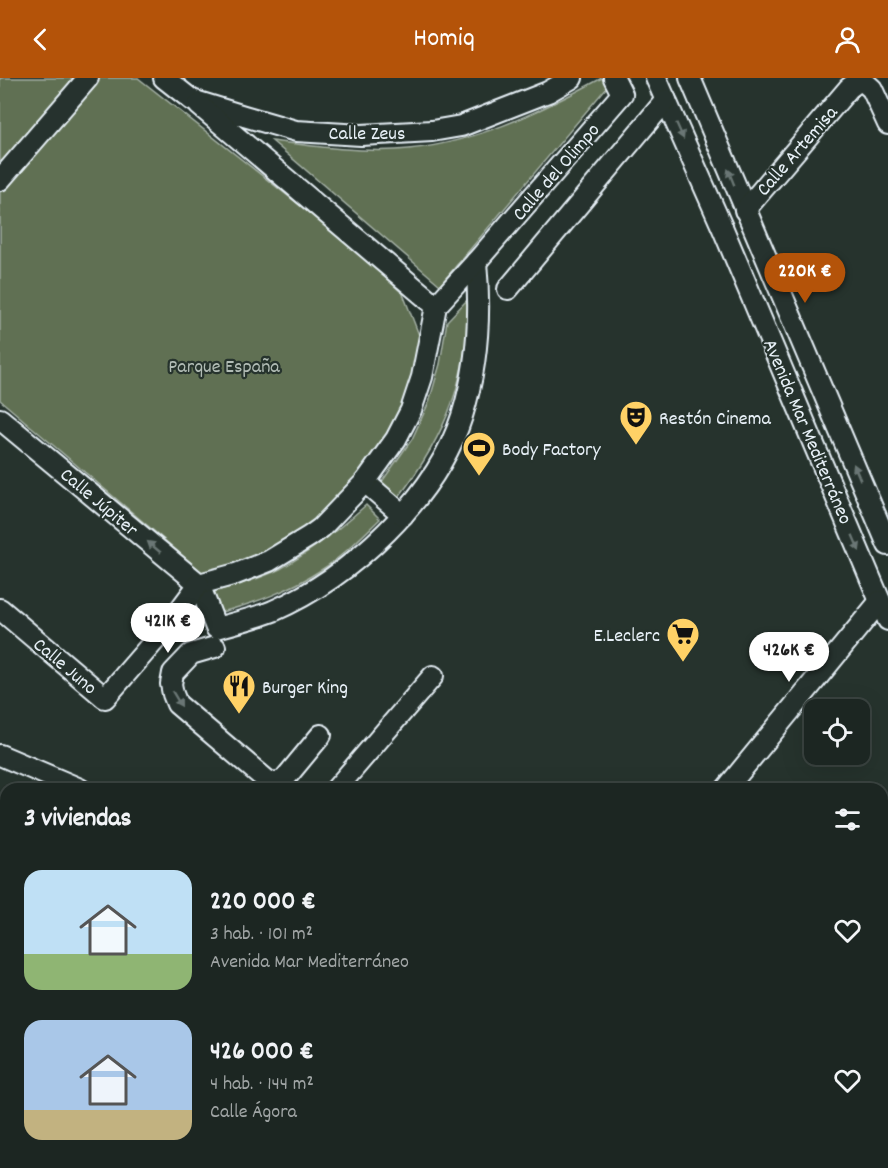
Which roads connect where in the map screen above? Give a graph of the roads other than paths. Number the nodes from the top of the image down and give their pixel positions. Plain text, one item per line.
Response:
1 (88, 78) edge
2 (164, 78) edge
3 (572, 78) edge
4 (614, 78) edge
5 (656, 78) edge
6 (690, 78) edge
7 (192, 100) junction
8 (666, 100) junction
9 (888, 124) edge
10 (0, 180) edge
11 (745, 210) junction
12 (476, 262) junction
13 (508, 290) dead end
14 (436, 306) junction
15 (0, 419) edge
16 (364, 482) junction
17 (403, 515) junction
18 (888, 545) edge
19 (199, 584) junction
20 (880, 601) junction
21 (0, 609) edge
22 (888, 620) edge
23 (215, 638) junction
24 (433, 676) dead end
25 (321, 735) dead end
26 (0, 755) edge
27 (66, 783) edge
28 (341, 783) edge
29 (731, 783) edge

1 - 10 street
2 - 7 street, Calle Zeus
3 - 7 street, Calle Zeus
4 - 12 street, Calle del Olimpo
5 - 8 street, Avenida Mar Mediterráneo
11 -> 6 street, Avenida Mar Mediterráneo
7 - 14 street
8 - 13 street
8 -> 20 street, Avenida Mar Mediterráneo
9 - 11 street, Calle Artemisa
18 -> 11 street, Avenida Mar Mediterráneo
12 - 14 street, Calle del Olimpo
12 - 17 street
14 - 16 street
19 -> 15 street, Calle Júpiter
16 - 17 street
16 - 19 street
17 - 23 street
19 - 21 street, Calle Juno
19 - 23 street
20 - 22 street, Avenida Mar Mediterráneo
20 - 29 street
23 -> 25 street
24 - 28 street
26 - 27 street

